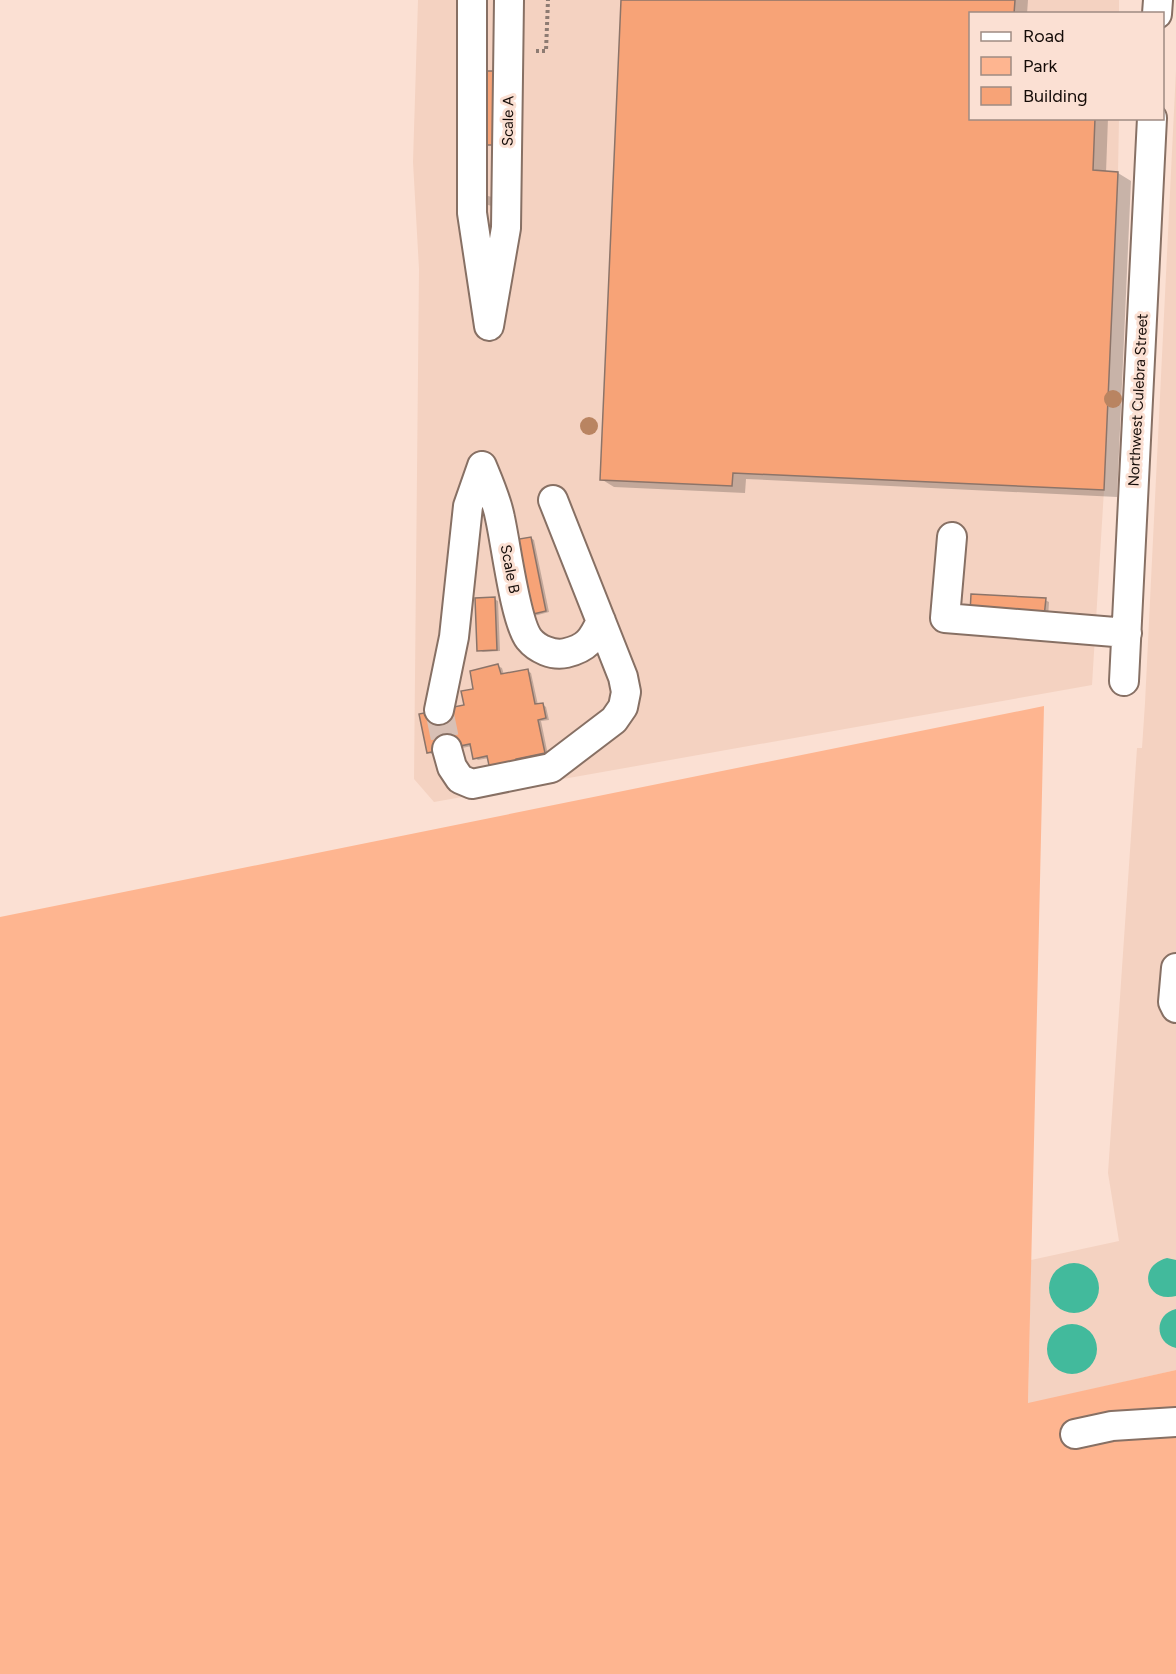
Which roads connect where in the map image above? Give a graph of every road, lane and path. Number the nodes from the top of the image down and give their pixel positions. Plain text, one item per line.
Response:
1 (472, 0) edge
2 (509, 0) edge
3 (1152, 120) edge
4 (553, 500) dead end
5 (952, 537) dead end
6 (601, 621) junction
7 (1126, 633) junction
8 (1124, 681) dead end
9 (439, 710) tunnel mouth
10 (447, 749) tunnel mouth
11 (1176, 968) edge
12 (1176, 1008) edge
13 (1176, 1422) edge
14 (1075, 1434) dead end

1 - 2 lane, Scale A
3 - 7 lane, Northwest Culebra Street
4 - 6 lane
5 - 7 lane
6 - 9 lane, Scale B
6 - 10 lane
7 - 8 lane, Northwest Culebra Street
11 - 12 lane
13 - 14 lane

